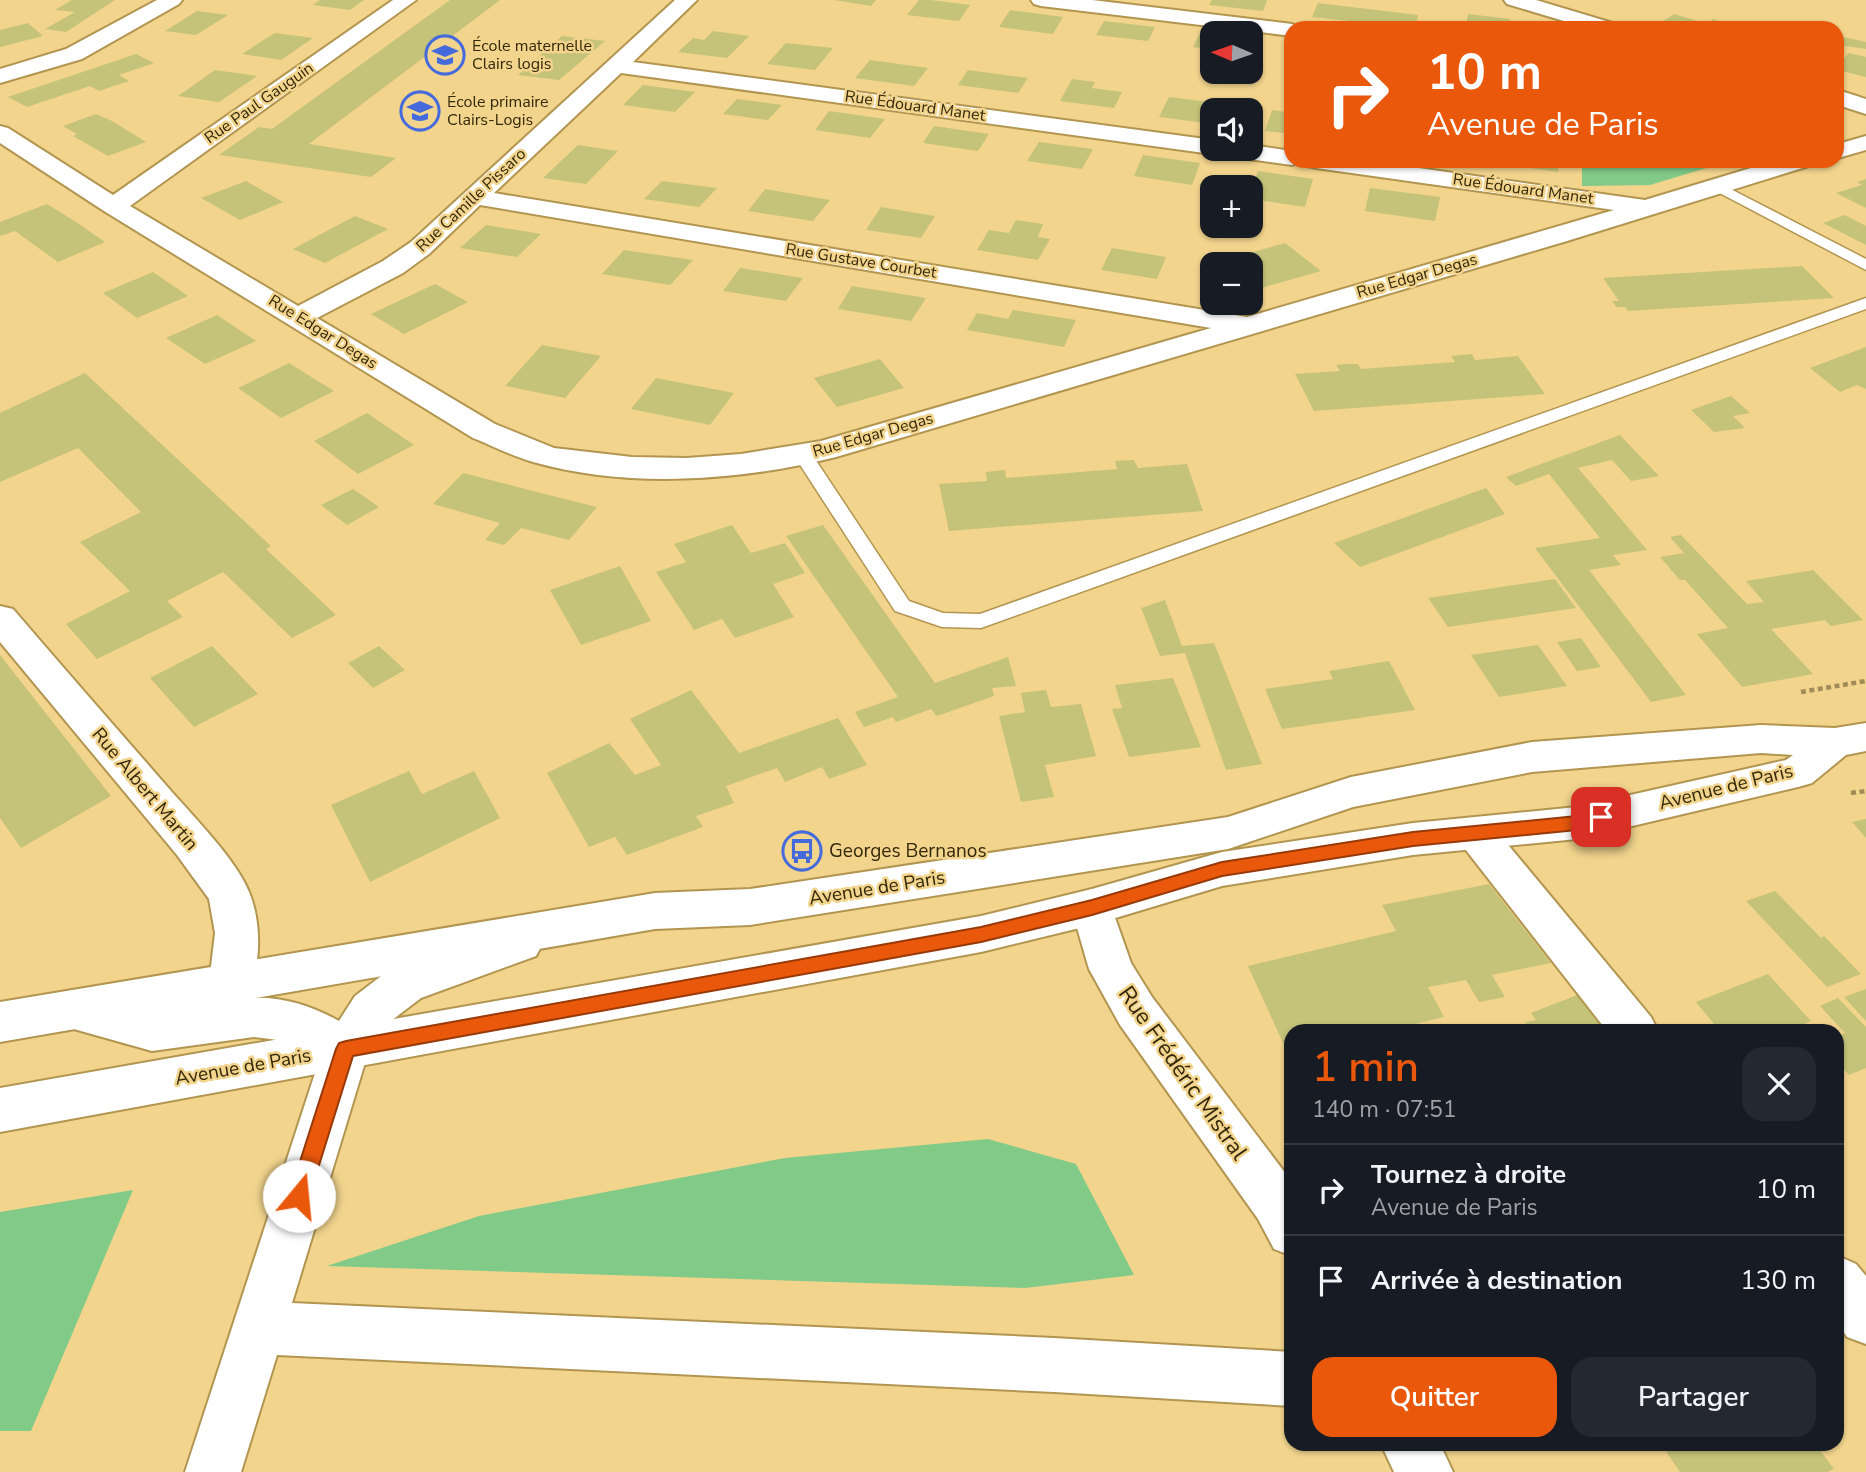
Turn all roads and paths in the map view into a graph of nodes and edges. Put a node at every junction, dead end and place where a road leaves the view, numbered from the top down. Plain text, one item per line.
1 (172, 0) edge
2 (406, 0) edge
3 (687, 0) edge
4 (1041, 0) edge
5 (1514, 0) edge
6 (1585, 21) edge
7 (1284, 29) edge
8 (616, 66) junction
9 (0, 76) edge
10 (1844, 99) edge
11 (1866, 107) edge
12 (0, 133) edge
13 (1866, 143) edge
14 (1200, 145) edge
15 (1844, 149) edge
16 (1263, 154) edge
17 (1284, 157) edge
18 (1367, 168) edge
19 (1777, 168) edge
20 (1717, 186) junction
21 (475, 197) junction
22 (113, 206) junction
23 (1647, 206) junction
24 (1866, 265) edge
25 (1866, 303) edge
26 (298, 317) junction
27 (1248, 326) junction
28 (802, 454) junction
29 (0, 618) edge
30 (1850, 740) edge
31 (1476, 834) junction
32 (1092, 907) junction
33 (569, 926) junction
34 (231, 983) junction
35 (72, 1010) junction
36 (0, 1022) edge
37 (1629, 1024) edge
38 (346, 1049) junction
39 (0, 1110) edge
40 (1284, 1216) edge
41 (1844, 1290) edge
42 (1866, 1318) edge
43 (258, 1328) junction
44 (1284, 1379) edge
45 (1413, 1451) edge
46 (213, 1472) edge
47 (1425, 1472) edge

1 - 9 street
2 - 22 street, Rue Paul Gauguin
3 - 8 street, Rue Camille Pissaro
4 - 7 street
5 - 6 street
8 - 14 street, Rue Édouard Manet
8 - 21 street, Rue Camille Pissaro
10 - 11 street
12 - 22 street, Rue Edgar Degas
13 - 15 street
16 - 17 street
18 - 23 street, Rue Édouard Manet
19 - 20 street, Rue Edgar Degas
20 - 23 street, Rue Edgar Degas
20 - 24 lane
21 - 26 street, Rue Camille Pissaro
21 - 27 street, Rue Gustave Courbet
22 - 26 street, Rue Edgar Degas
23 - 27 street, Rue Edgar Degas
25 - 28 lane
26 - 28 street, Rue Edgar Degas
27 - 28 street, Rue Edgar Degas
29 - 34 street, Rue Albert Martin
30 - 31 street, Avenue de Paris
30 - 33 street, Avenue de Paris
31 - 32 street, Avenue de Paris
31 - 37 street
32 - 38 street, Avenue de Paris
32 - 40 street, Rue Frédéric Mistral
33 - 34 street, Avenue de Paris
33 - 38 street
34 - 35 street, Avenue de Paris
35 - 36 street, Avenue de Paris
35 - 38 street
38 - 39 street, Avenue de Paris
38 - 43 street
41 - 42 street
43 - 44 street
43 - 46 street
45 - 47 street

